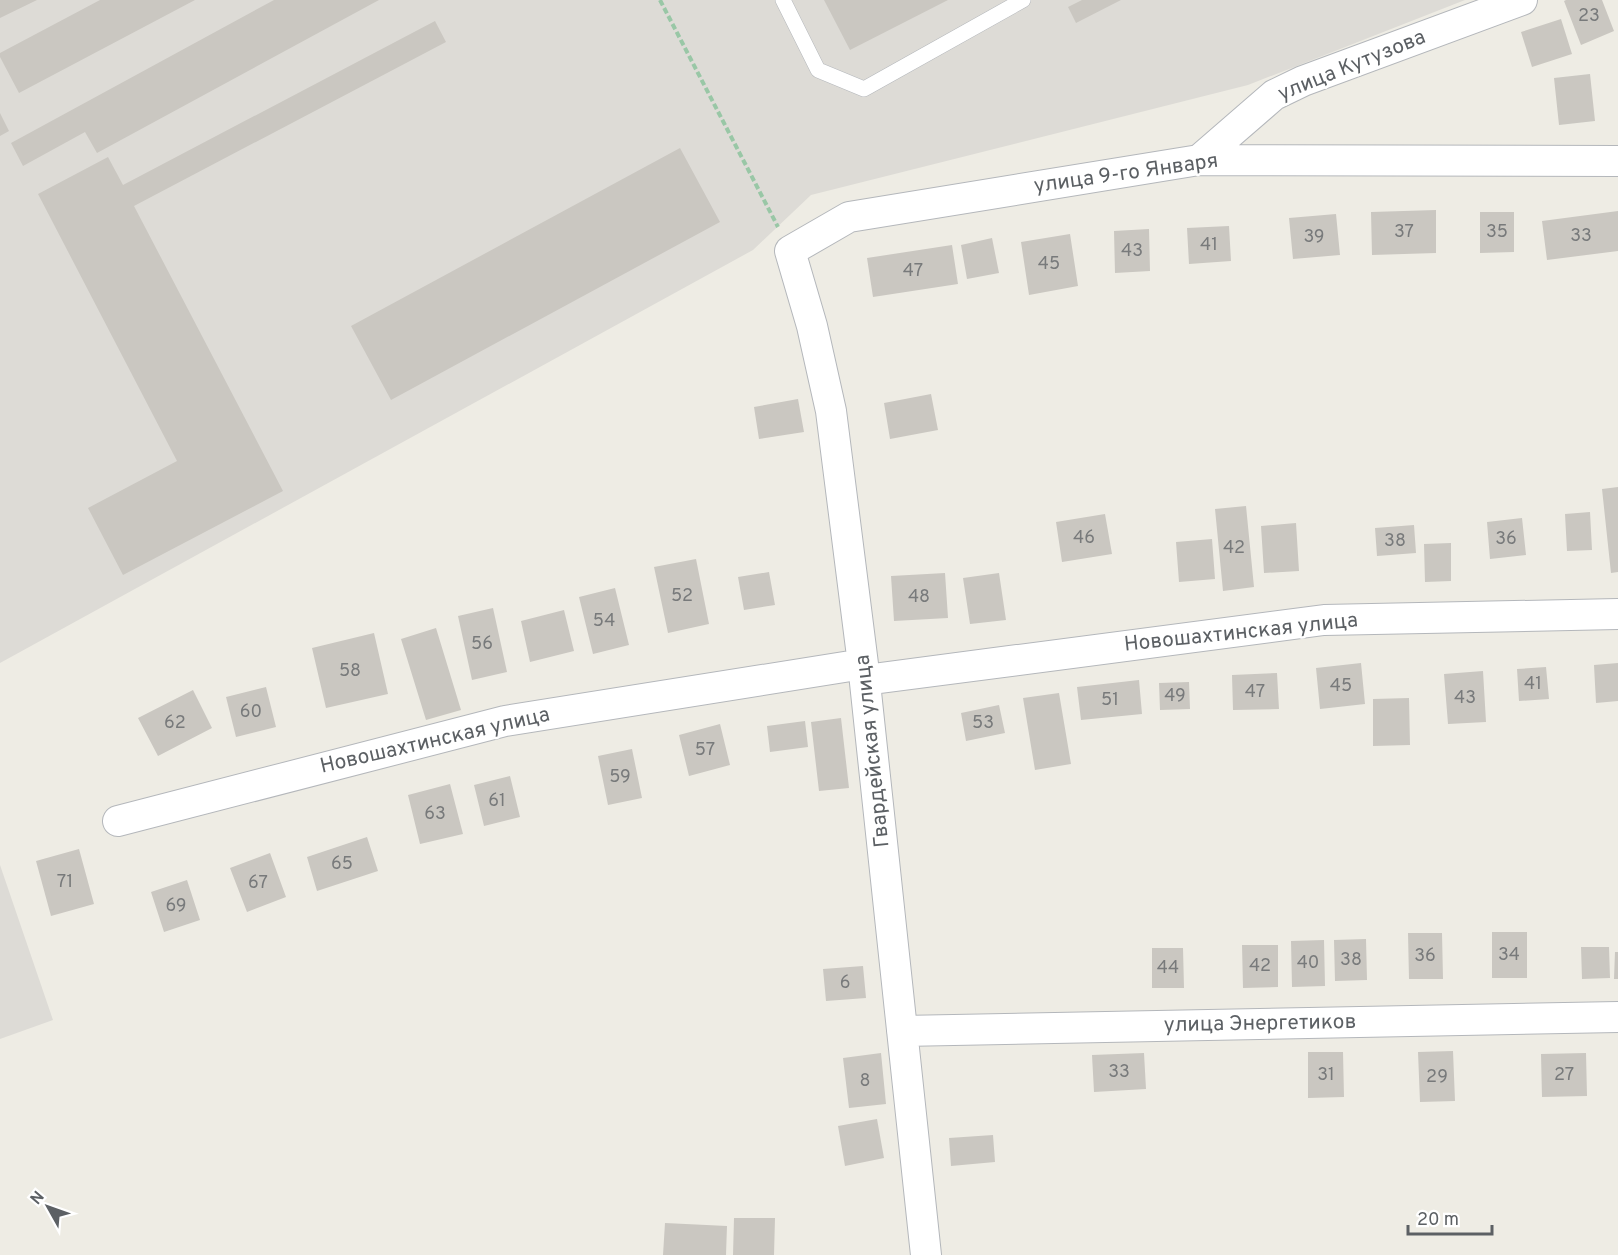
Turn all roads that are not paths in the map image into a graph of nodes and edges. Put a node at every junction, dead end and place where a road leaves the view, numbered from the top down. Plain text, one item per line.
1 (783, 0) edge
2 (1023, 0) edge
3 (1522, 0) edge
4 (1199, 160) junction
5 (1618, 161) edge
6 (790, 251) joint
7 (1618, 614) edge
8 (864, 672) junction
9 (118, 821) dead end
10 (1618, 1017) edge
11 (903, 1031) junction
12 (926, 1255) edge

1 - 2 lane
3 - 4 street, улица Кутузова
4 - 5 street, улица 9-го Января
4 - 6 street, улица 9-го Января
6 - 8 street, Гвардейская улица
7 - 8 street, Новошахтинская улица
8 - 9 street, Новошахтинская улица
8 - 11 street, Гвардейская улица
10 - 11 street, улица Энергетиков
11 - 12 street, Гвардейская улица

